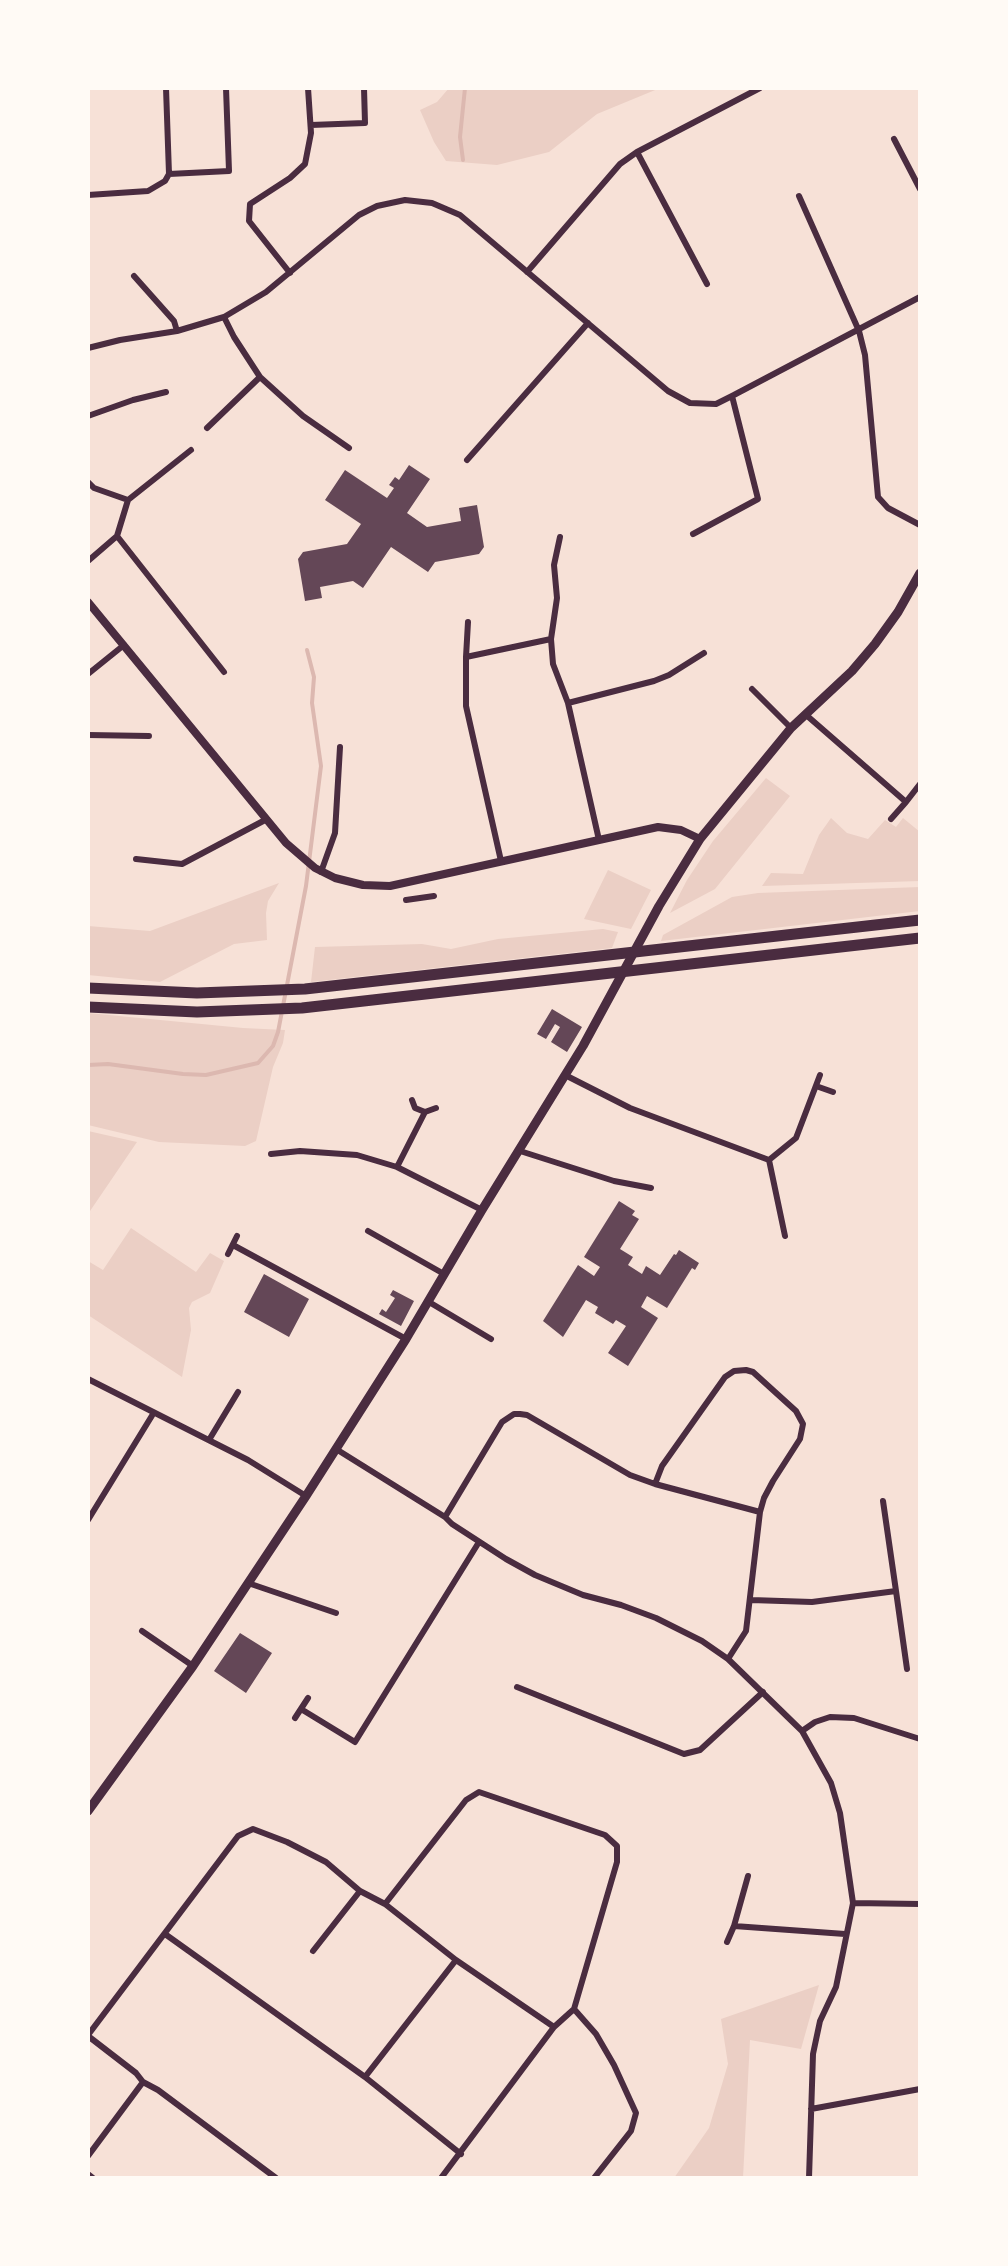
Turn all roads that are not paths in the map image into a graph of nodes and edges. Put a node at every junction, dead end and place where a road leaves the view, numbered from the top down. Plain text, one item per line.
1 (166, 88) edge
2 (226, 88) edge
3 (308, 88) edge
4 (364, 88) edge
5 (760, 88) edge
6 (310, 125) junction
7 (894, 139) dead end
8 (637, 152) junction
9 (169, 174) junction
10 (920, 188) edge
11 (88, 195) edge
12 (799, 196) dead end
13 (527, 272) junction
14 (290, 273) junction
15 (134, 276) dead end
16 (707, 284) dead end
17 (920, 297) edge
18 (224, 316) junction
19 (588, 323) junction
20 (860, 330) junction
21 (178, 332) junction
22 (88, 348) edge
23 (260, 377) junction
24 (166, 392) dead end
25 (732, 396) junction
26 (88, 416) edge
27 (207, 428) dead end
28 (349, 448) dead end
29 (191, 450) dead end
30 (468, 460) dead end
31 (88, 482) edge
32 (128, 500) junction
33 (920, 525) edge
34 (693, 534) dead end
35 (117, 536) junction
36 (560, 537) dead end
37 (88, 560) edge
38 (920, 573) edge
39 (88, 602) edge
40 (468, 622) dead end
41 (551, 639) junction
42 (124, 645) junction
43 (704, 653) dead end
44 (679, 654) dead end
45 (466, 657) junction
46 (686, 664) junction
47 (224, 672) dead end
48 (88, 674) edge
49 (752, 689) dead end
50 (568, 704) junction
51 (805, 714) junction
52 (791, 728) junction
53 (88, 735) edge
54 (149, 736) dead end
55 (340, 747) dead end
56 (920, 784) edge
57 (906, 802) junction
58 (267, 819) junction
59 (891, 819) dead end
60 (700, 839) junction
61 (599, 840) junction
62 (136, 858) dead end
63 (502, 861) junction
64 (318, 870) junction
65 (421, 879) junction
66 (406, 900) dead end
67 (920, 920) edge
68 (920, 938) edge
69 (88, 988) edge
70 (88, 1008) edge
71 (565, 1075) junction
72 (820, 1076) dead end
73 (816, 1086) junction
74 (833, 1092) dead end
75 (412, 1100) dead end
76 (436, 1108) dead end
77 (425, 1112) junction
78 (520, 1151) junction
79 (271, 1154) dead end
80 (769, 1160) junction
81 (397, 1167) junction
82 (650, 1188) dead end
83 (482, 1210) junction
84 (368, 1230) dead end
85 (237, 1236) dead end
86 (785, 1236) dead end
87 (232, 1245) junction
88 (228, 1254) dead end
89 (445, 1274) junction
90 (429, 1302) junction
91 (406, 1339) junction
92 (492, 1339) dead end
93 (88, 1379) edge
94 (238, 1392) dead end
95 (153, 1414) junction
96 (210, 1440) junction
97 (336, 1449) junction
98 (655, 1484) junction
99 (306, 1496) junction
100 (883, 1500) dead end
101 (760, 1512) junction
102 (445, 1517) junction
103 (88, 1520) edge
104 (478, 1542) junction
105 (248, 1583) junction
106 (896, 1590) junction
107 (751, 1600) junction
108 (336, 1612) dead end
109 (142, 1631) dead end
110 (728, 1659) junction
111 (193, 1666) junction
112 (907, 1669) dead end
113 (517, 1686) dead end
114 (763, 1692) junction
115 (308, 1698) dead end
116 (300, 1709) junction
117 (295, 1718) dead end
118 (802, 1731) junction
119 (920, 1739) edge
120 (88, 1811) edge
121 (748, 1876) dead end
122 (360, 1891) junction
123 (853, 1903) junction
124 (385, 1904) junction
125 (920, 1904) edge
126 (734, 1926) junction
127 (165, 1934) junction
128 (845, 1934) junction
129 (727, 1942) dead end
130 (313, 1951) dead end
131 (456, 1960) junction
132 (574, 2009) junction
133 (554, 2027) junction
134 (88, 2036) edge
135 (365, 2077) junction
136 (144, 2082) junction
137 (920, 2089) edge
138 (811, 2109) junction
139 (460, 2154) junction
140 (88, 2156) edge
141 (276, 2178) edge
142 (442, 2178) edge
143 (594, 2178) edge
144 (809, 2178) edge

1 - 9 street
2 - 9 street
3 - 6 street
4 - 6 street
5 - 8 street
6 - 14 street
7 - 10 street
8 - 13 street
8 - 16 street
9 - 11 street
12 - 20 street
13 - 14 street
13 - 19 street
14 - 18 street
15 - 21 street
17 - 20 street
18 - 21 street
18 - 23 street
19 - 25 street
19 - 30 street
20 - 25 street
20 - 33 street
21 - 22 street
23 - 27 street
23 - 28 street
24 - 26 street
25 - 34 street
29 - 32 street
31 - 32 street
32 - 35 street
35 - 37 street
35 - 47 street
36 - 41 street
38 - 51 main road
39 - 42 street
40 - 45 street
41 - 45 street
41 - 50 street
42 - 48 street
42 - 58 street
43 - 46 street
44 - 46 street
45 - 63 street
46 - 50 street
49 - 52 street
50 - 61 street
51 - 52 main road
51 - 57 street
52 - 60 main road
53 - 54 street
55 - 64 street
56 - 57 street
57 - 59 street
58 - 62 street
58 - 64 street
60 - 61 street
60 - 71 main road
61 - 63 street
63 - 65 street
64 - 65 street
65 - 66 street
67 - 69 highway
68 - 70 highway
71 - 78 main road
71 - 80 street
72 - 73 street
73 - 74 street
73 - 80 street
75 - 77 street
76 - 77 street
77 - 81 street
78 - 82 street
78 - 83 main road
79 - 81 street
80 - 86 street
81 - 83 street
83 - 89 main road
84 - 89 street
85 - 87 street
87 - 88 street
87 - 91 street
89 - 90 main road
90 - 91 main road
90 - 92 street
91 - 97 main road
93 - 95 street
94 - 96 street
95 - 96 street
95 - 103 street
96 - 99 street
97 - 99 main road
97 - 102 street
98 - 101 street
98 - 101 street
98 - 102 street
99 - 105 main road
100 - 106 street
101 - 107 street
102 - 104 street
104 - 110 street
104 - 116 street
105 - 108 street
105 - 111 main road
106 - 107 street
106 - 112 street
107 - 110 street
109 - 111 street
110 - 114 street
111 - 120 main road
113 - 114 street
114 - 118 street
115 - 116 street
116 - 117 street
118 - 119 street
118 - 123 street
121 - 126 street
122 - 124 street
122 - 127 street
122 - 130 street
123 - 125 street
123 - 128 street
124 - 131 street
124 - 132 street
126 - 128 street
126 - 129 street
127 - 134 street
127 - 135 street
128 - 138 street
131 - 133 street
131 - 135 street
132 - 133 street
132 - 143 street
133 - 139 street
134 - 136 street
135 - 139 street
136 - 140 street
136 - 141 street
137 - 138 street
138 - 144 street
139 - 142 street

